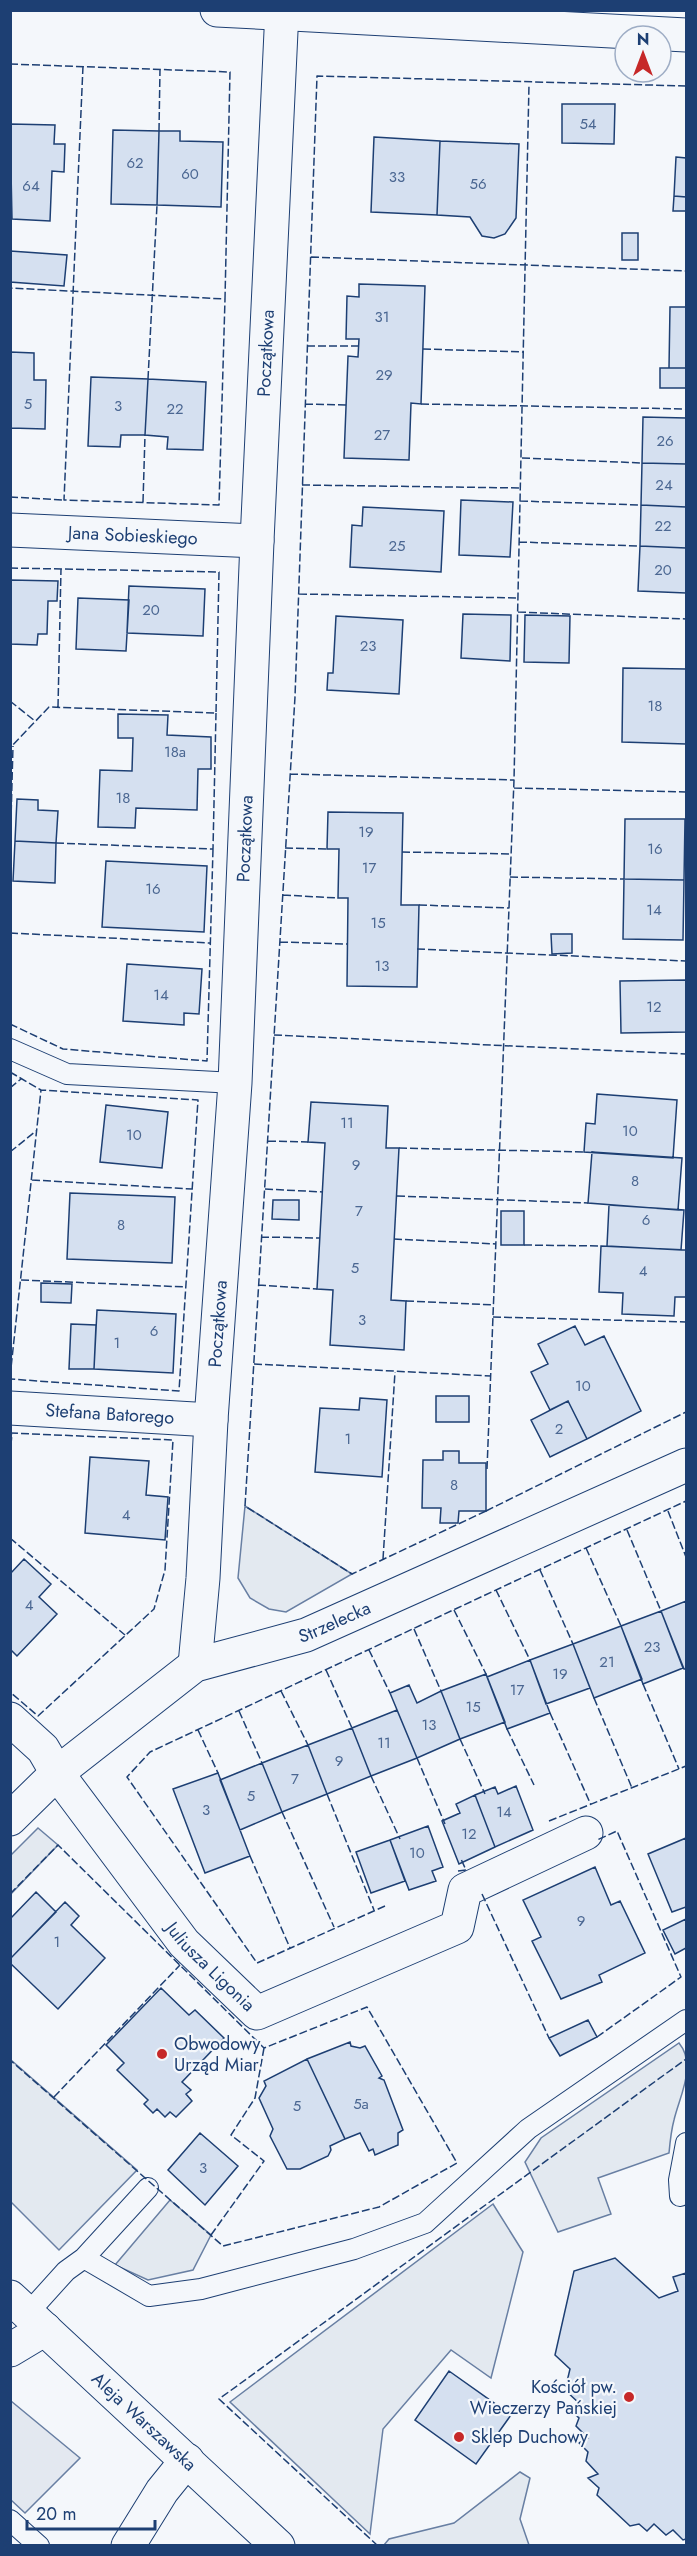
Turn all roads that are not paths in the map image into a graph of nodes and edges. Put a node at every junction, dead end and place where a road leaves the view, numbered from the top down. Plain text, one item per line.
1 (218, 10) edge
2 (281, 13) edge
3 (687, 35) edge
4 (10, 530) edge
5 (257, 541) junction
6 (10, 1049) edge
7 (235, 1083) junction
8 (10, 1408) edge
9 (211, 1419) junction
10 (687, 1465) edge
11 (195, 1665) junction
12 (10, 1719) edge
13 (57, 1773) junction
14 (10, 1819) edge
15 (586, 1833) dead end
16 (687, 2020) edge
17 (687, 2144) edge
18 (684, 2167) edge
19 (148, 2188) dead end
20 (680, 2196) dead end
21 (84, 2258) junction
22 (28, 2313) edge
23 (10, 2350) edge
24 (187, 2460) junction
25 (10, 2520) edge
26 (39, 2546) edge
27 (128, 2546) edge
28 (278, 2546) edge

1 - 2 street
2 - 3 street
2 - 5 street, Początkowa
4 - 5 street, Jana Sobieskiego
5 - 7 street, Początkowa
6 - 7 lane
7 - 9 street, Początkowa
8 - 9 street, Stefana Batorego
9 - 11 street, Początkowa
10 - 11 street, Strzelecka
11 - 13 street, Strzelecka
12 - 13 street
13 - 14 street, Strzelecka
13 - 15 street, Juliusza Ligonia
16 - 21 lane
17 - 18 lane
18 - 20 lane
19 - 21 lane
21 - 22 lane
22 - 23 street
22 - 24 street, Aleja Warszawska
24 - 27 street
24 - 28 street, Aleja Warszawska
25 - 26 lane

